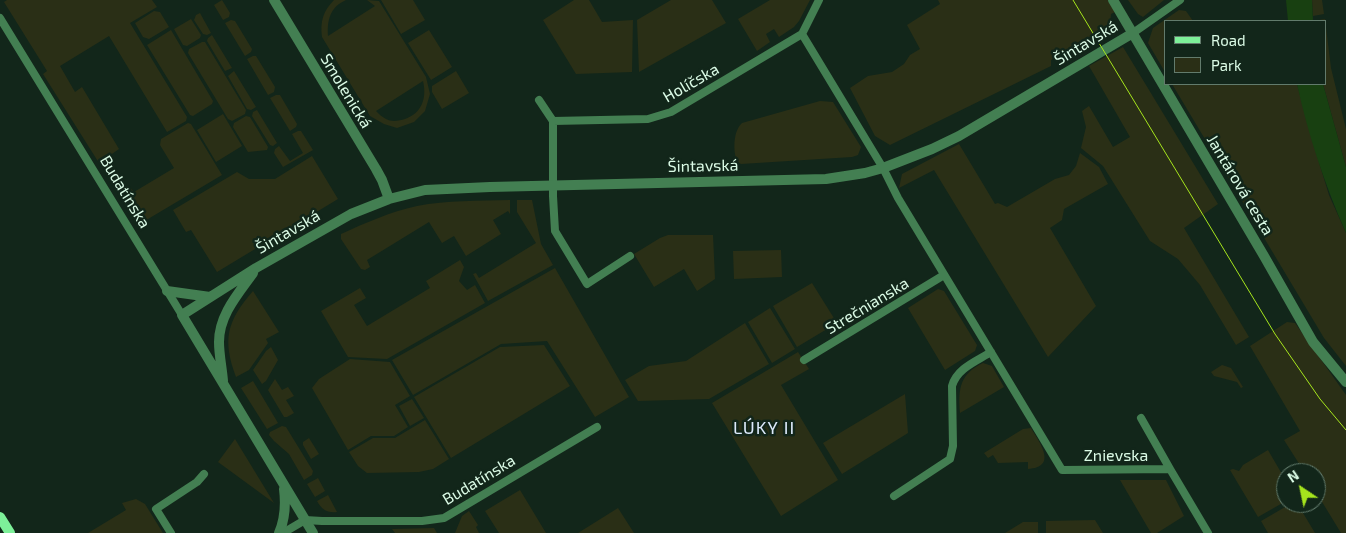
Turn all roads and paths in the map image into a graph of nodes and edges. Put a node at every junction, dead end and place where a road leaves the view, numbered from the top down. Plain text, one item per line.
1 (274, 0) edge
2 (820, 0) edge
3 (1113, 0) edge
4 (1180, 0) edge
5 (0, 18) edge
6 (1133, 33) junction
7 (802, 34) junction
8 (539, 100) dead end
9 (554, 121) junction
10 (883, 168) junction
11 (553, 185) junction
12 (389, 198) junction
13 (630, 256) dead end
14 (256, 268) junction
15 (944, 275) junction
16 (167, 291) junction
17 (210, 297) junction
18 (182, 315) junction
19 (220, 329) joint
20 (991, 352) junction
21 (804, 360) dead end
22 (223, 382) junction
23 (1346, 382) edge
24 (1141, 418) dead end
25 (597, 427) dead end
26 (1170, 469) junction
27 (204, 474) dead end
28 (283, 483) junction
29 (894, 496) dead end
30 (0, 517) edge
31 (305, 520) junction
32 (10, 533) edge
33 (171, 533) edge
34 (278, 533) edge
35 (283, 533) edge
36 (313, 533) edge
37 (1208, 533) edge

1 - 12 street, Smolenická
2 - 7 street
3 - 6 street, Jantárová cesta
4 - 6 street
5 - 16 street, Budatínska
6 - 10 street, Šintavská
6 - 23 street, Jantárová cesta
7 - 9 street, Holíčska
7 - 10 street
8 - 9 street
9 - 11 street
10 - 11 street, Šintavská
10 - 15 street
11 - 12 street, Šintavská
11 - 13 street
12 - 14 street, Šintavská
14 - 17 street, Šintavská
14 - 19 street, Šintavská
15 - 20 street
15 - 21 street, Strečnianska
16 - 17 street
16 - 18 street, Budatínska
17 - 18 street, Šintavská
18 - 22 street, Budatínska
19 - 22 street, Budatínska
20 - 26 street, Znievska
20 - 29 street
22 - 28 street, Budatínska
24 - 26 street, Znievska
25 - 31 street, Budatínska
26 - 37 street, Znievska
27 - 33 street
28 - 31 street, Budatínska
28 - 34 street
30 - 32 main road
31 - 35 street
31 - 36 street, Budatínska

